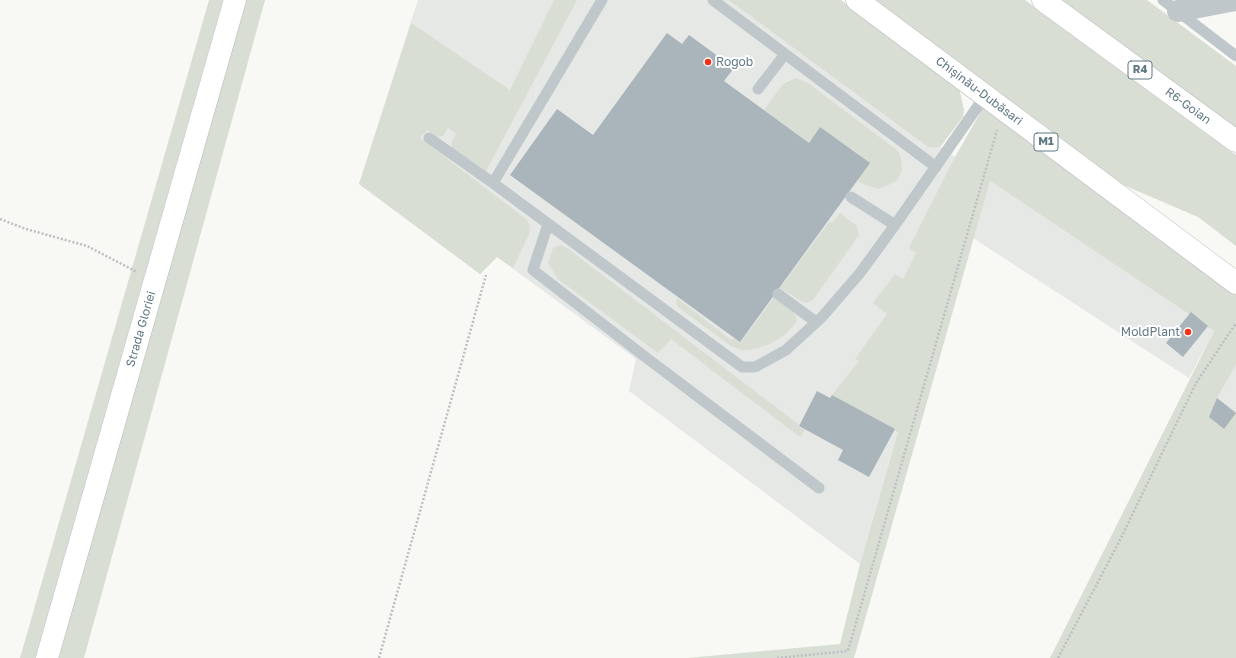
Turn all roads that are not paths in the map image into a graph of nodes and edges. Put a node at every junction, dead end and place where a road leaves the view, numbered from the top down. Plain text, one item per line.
1 (235, 0) edge
2 (602, 0) edge
3 (712, 0) edge
4 (857, 0) edge
5 (1043, 0) edge
6 (1235, 0) edge
7 (1170, 5) edge
8 (785, 54) junction
9 (1236, 56) edge
10 (758, 89) dead end
11 (985, 96) junction
12 (429, 138) dead end
13 (1236, 141) edge
14 (936, 167) junction
15 (493, 183) junction
16 (851, 196) dead end
17 (548, 224) junction
18 (895, 225) junction
19 (1236, 284) edge
20 (778, 294) dead end
21 (816, 322) junction
22 (819, 488) dead end
23 (47, 658) edge

1 - 23 main road, Strada Gloriei
2 - 15 lane
3 - 8 lane
4 - 11 main road, Chișinău-Dubăsari / M1
5 - 13 main road, R6-Goian / R4
6 - 7 street
7 - 9 lane
8 - 10 lane
8 - 14 lane
11 - 14 lane
11 - 19 main road, Chișinău-Dubăsari / M1
12 - 15 lane
14 - 18 lane
15 - 17 lane
16 - 18 lane
17 - 21 lane
17 - 22 lane
18 - 21 lane
20 - 21 lane

